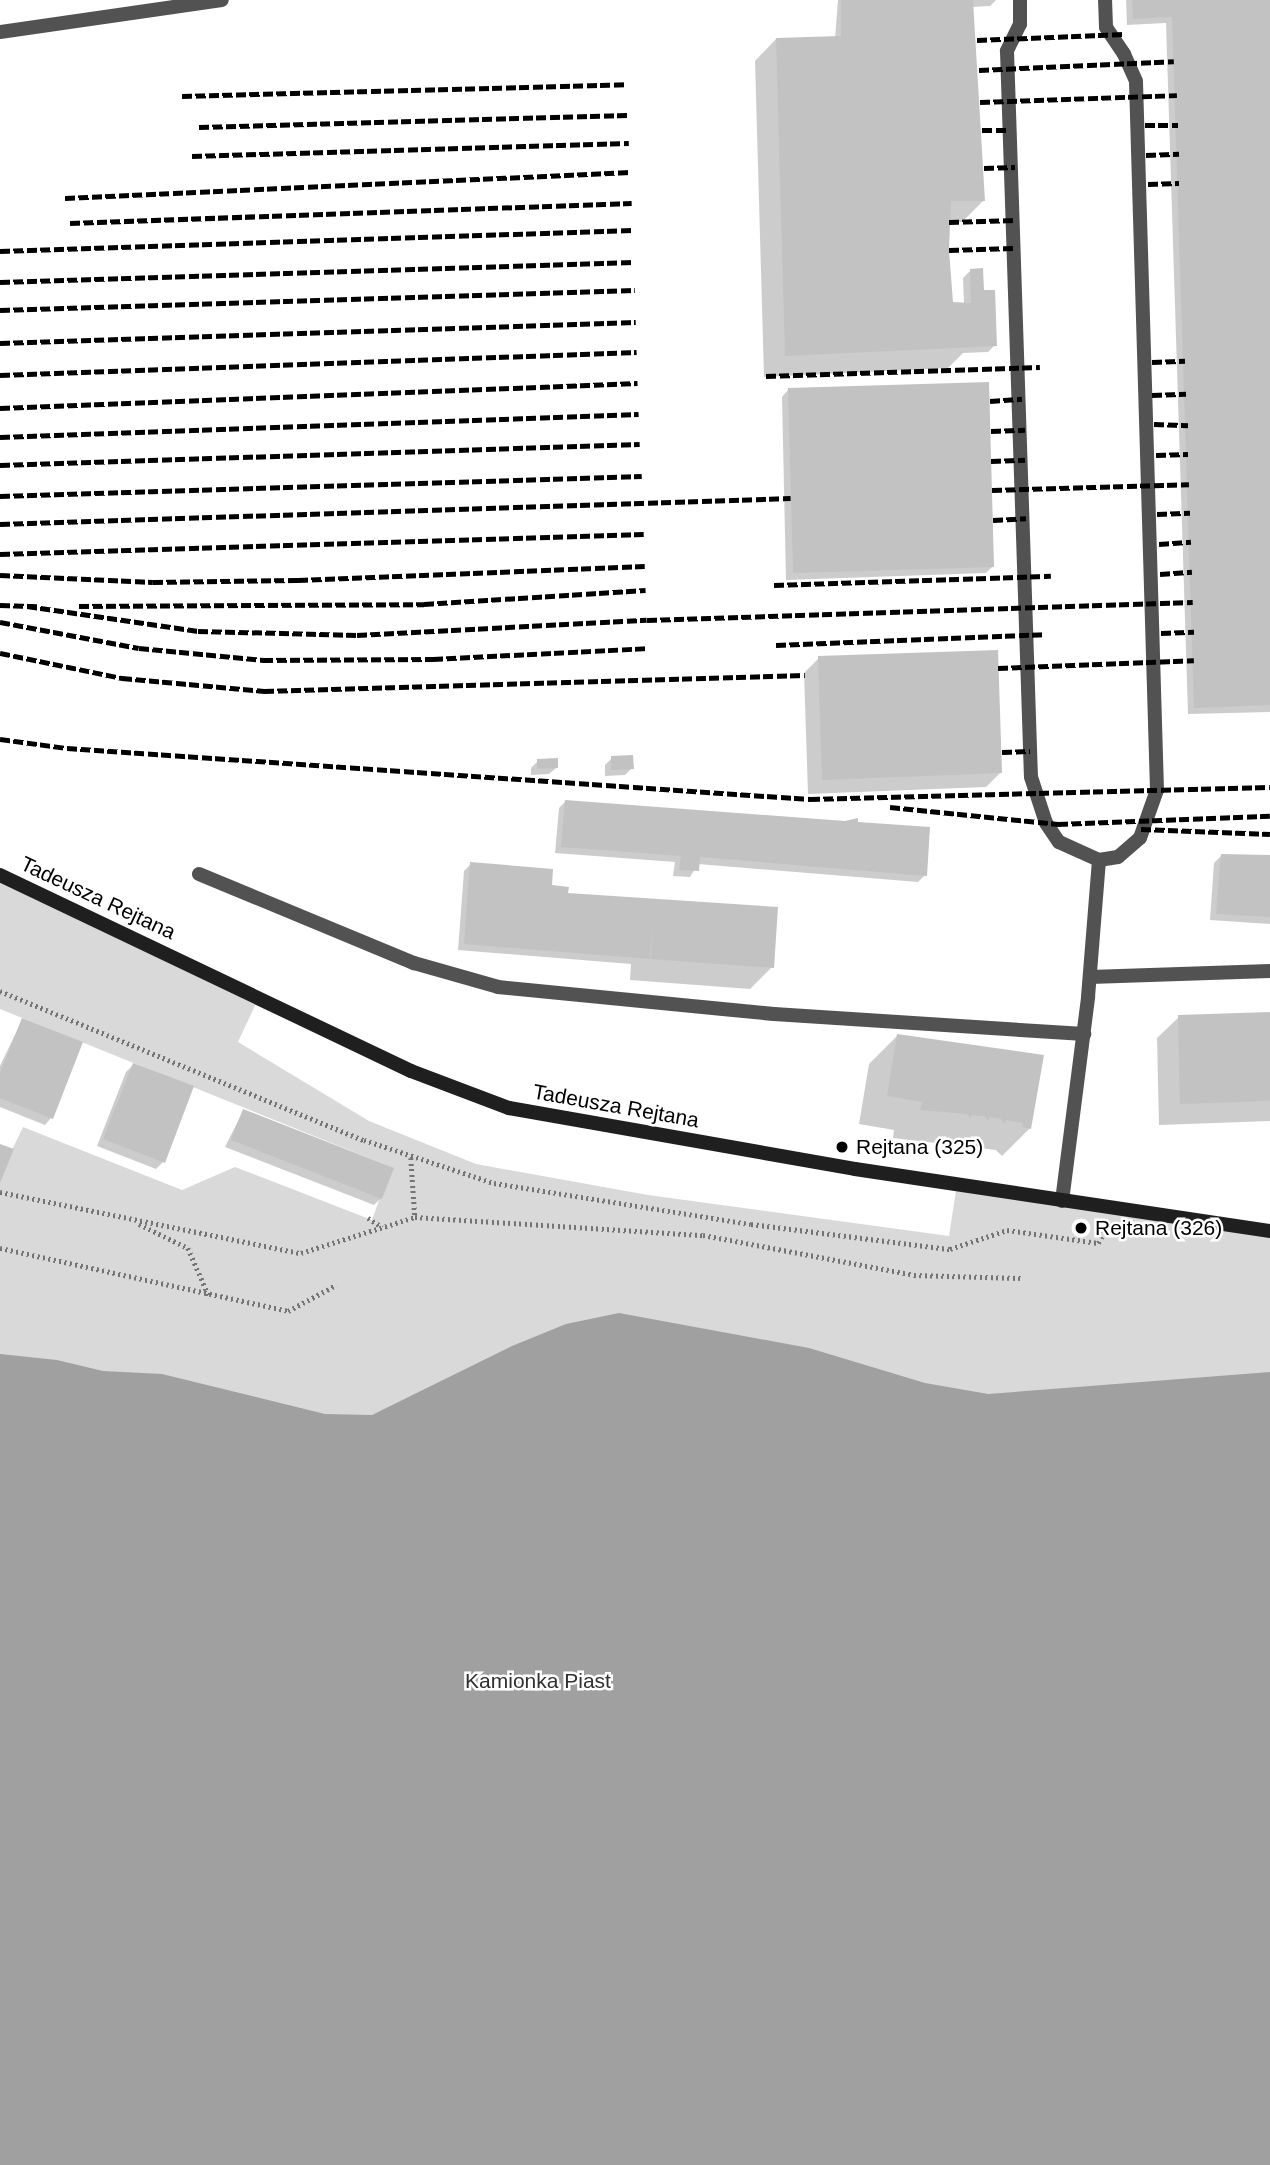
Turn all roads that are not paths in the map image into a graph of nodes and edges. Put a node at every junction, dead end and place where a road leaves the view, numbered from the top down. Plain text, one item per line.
1 (222, 0) edge
2 (1020, 0) edge
3 (1105, 0) edge
4 (0, 32) edge
5 (1099, 860) junction
6 (199, 874) dead end
7 (0, 875) edge
8 (1270, 971) edge
9 (1090, 977) junction
10 (1084, 1034) junction
11 (1062, 1200) junction
12 (1270, 1231) edge

1 - 4 lane
2 - 5 lane
3 - 5 lane
5 - 9 lane
6 - 10 lane
7 - 11 street, Tadeusza Rejtana
8 - 9 lane
9 - 10 lane
10 - 11 lane
11 - 12 street, Tadeusza Rejtana

